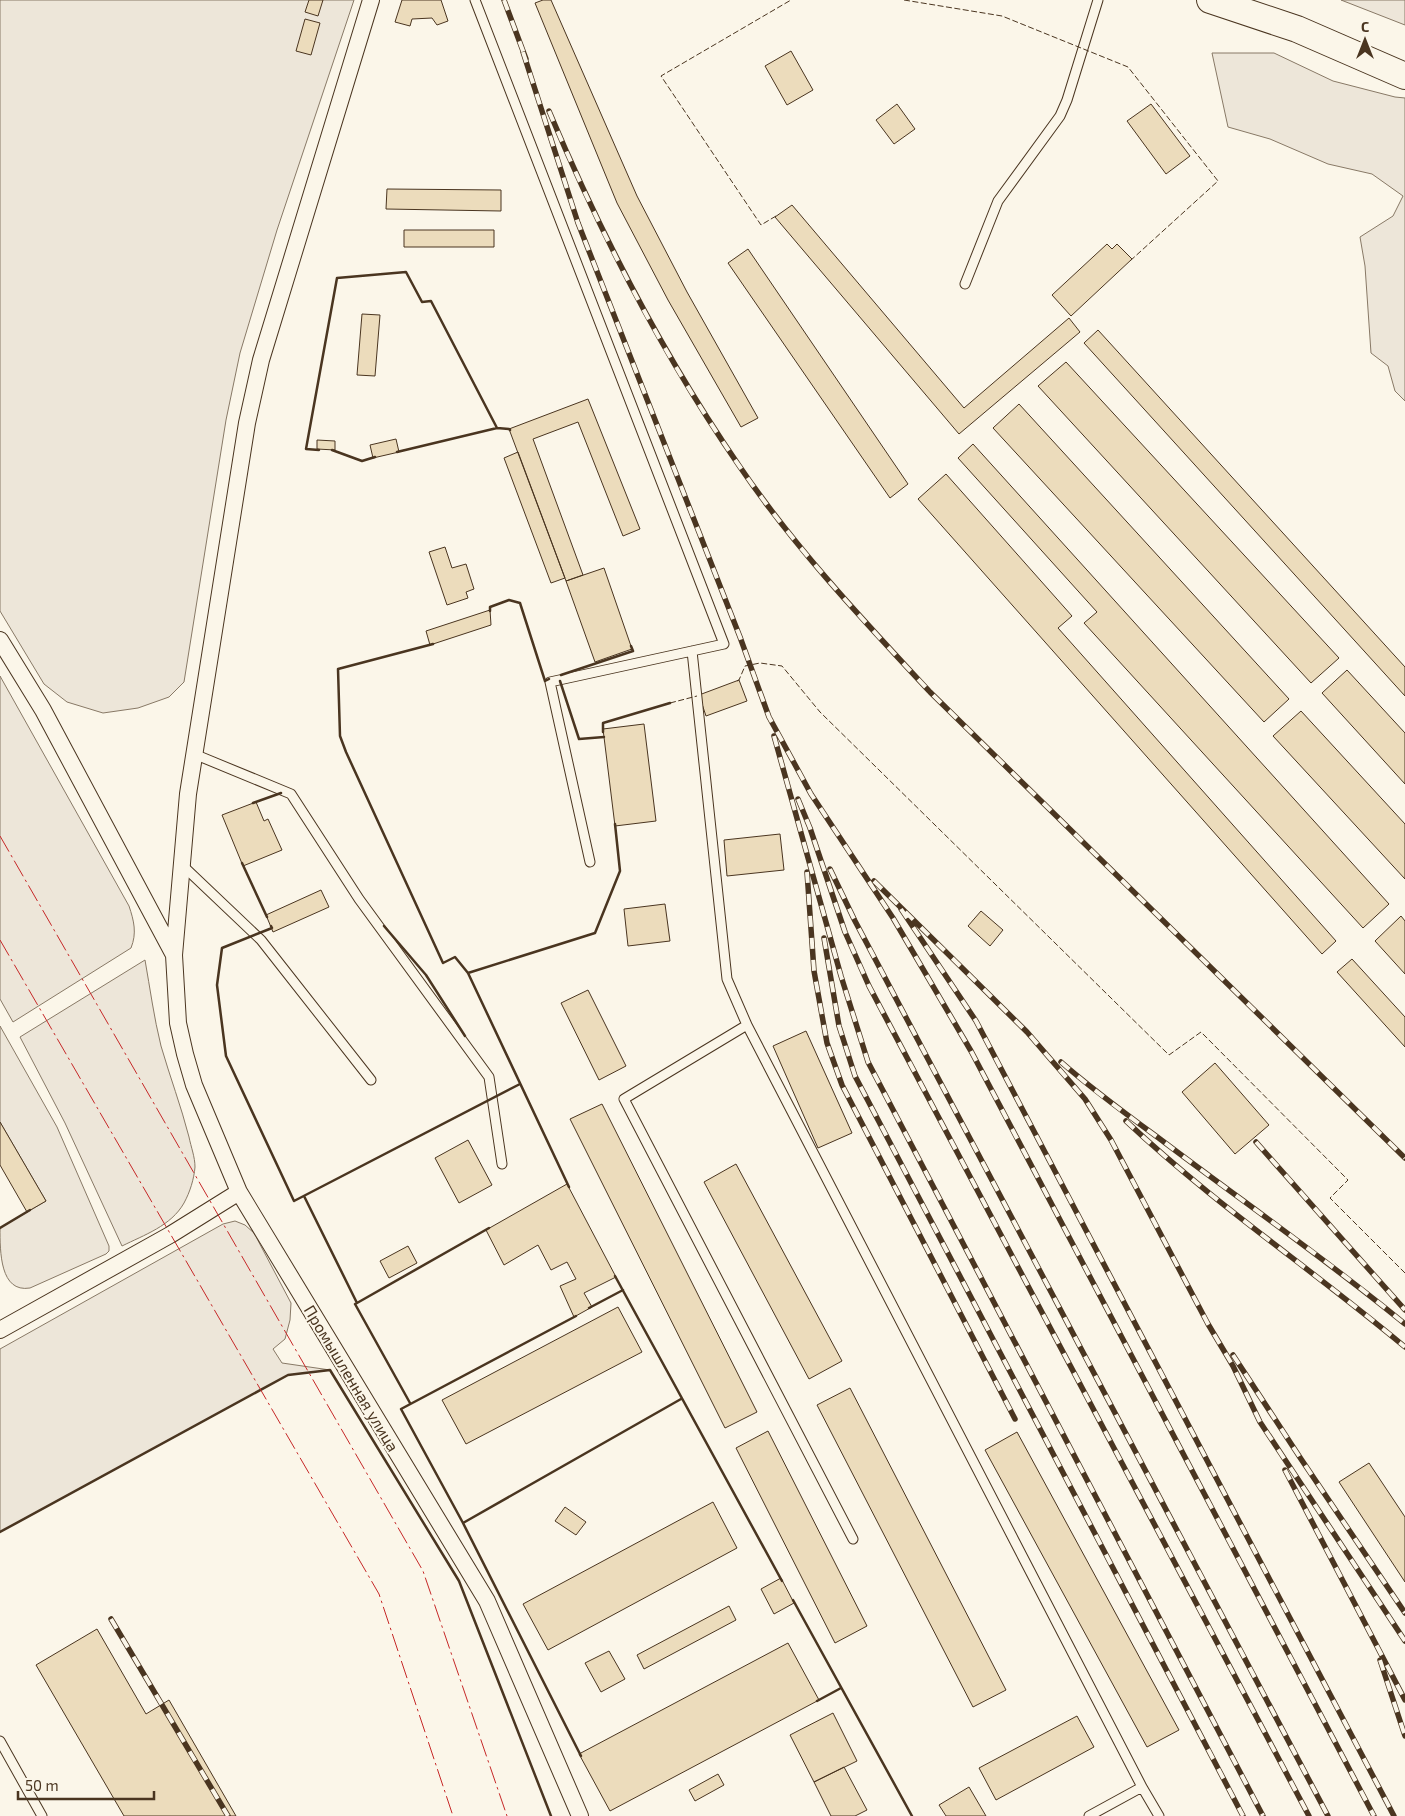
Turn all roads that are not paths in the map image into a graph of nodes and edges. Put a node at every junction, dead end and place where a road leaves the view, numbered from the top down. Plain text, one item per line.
1 (371, 0) edge
2 (476, 0) edge
3 (1098, 0) edge
4 (1210, 0) edge
5 (1405, 76) edge
6 (965, 284) dead end
7 (0, 640) edge
8 (692, 651) junction
9 (194, 754) junction
10 (590, 862) dead end
11 (181, 864) junction
12 (174, 955) junction
13 (747, 1025) junction
14 (371, 1080) dead end
15 (502, 1164) dead end
16 (240, 1192) junction
17 (0, 1330) edge
18 (853, 1539) dead end
19 (0, 1741) edge
20 (1142, 1787) junction
21 (42, 1816) edge
22 (580, 1816) edge
23 (1090, 1816) edge
24 (1159, 1816) edge

1 - 9 street, Промышленная улица
2 - 8 lane
3 - 6 lane
4 - 5 main road
7 - 12 street
8 - 10 lane
8 - 13 lane
9 - 11 street, Промышленная улица
9 - 15 lane
11 - 12 street, Промышленная улица
11 - 14 lane
12 - 16 street, Промышленная улица
13 - 18 lane
13 - 20 lane
16 - 17 street
16 - 22 street, Промышленная улица
19 - 21 lane
20 - 23 lane
20 - 24 lane

